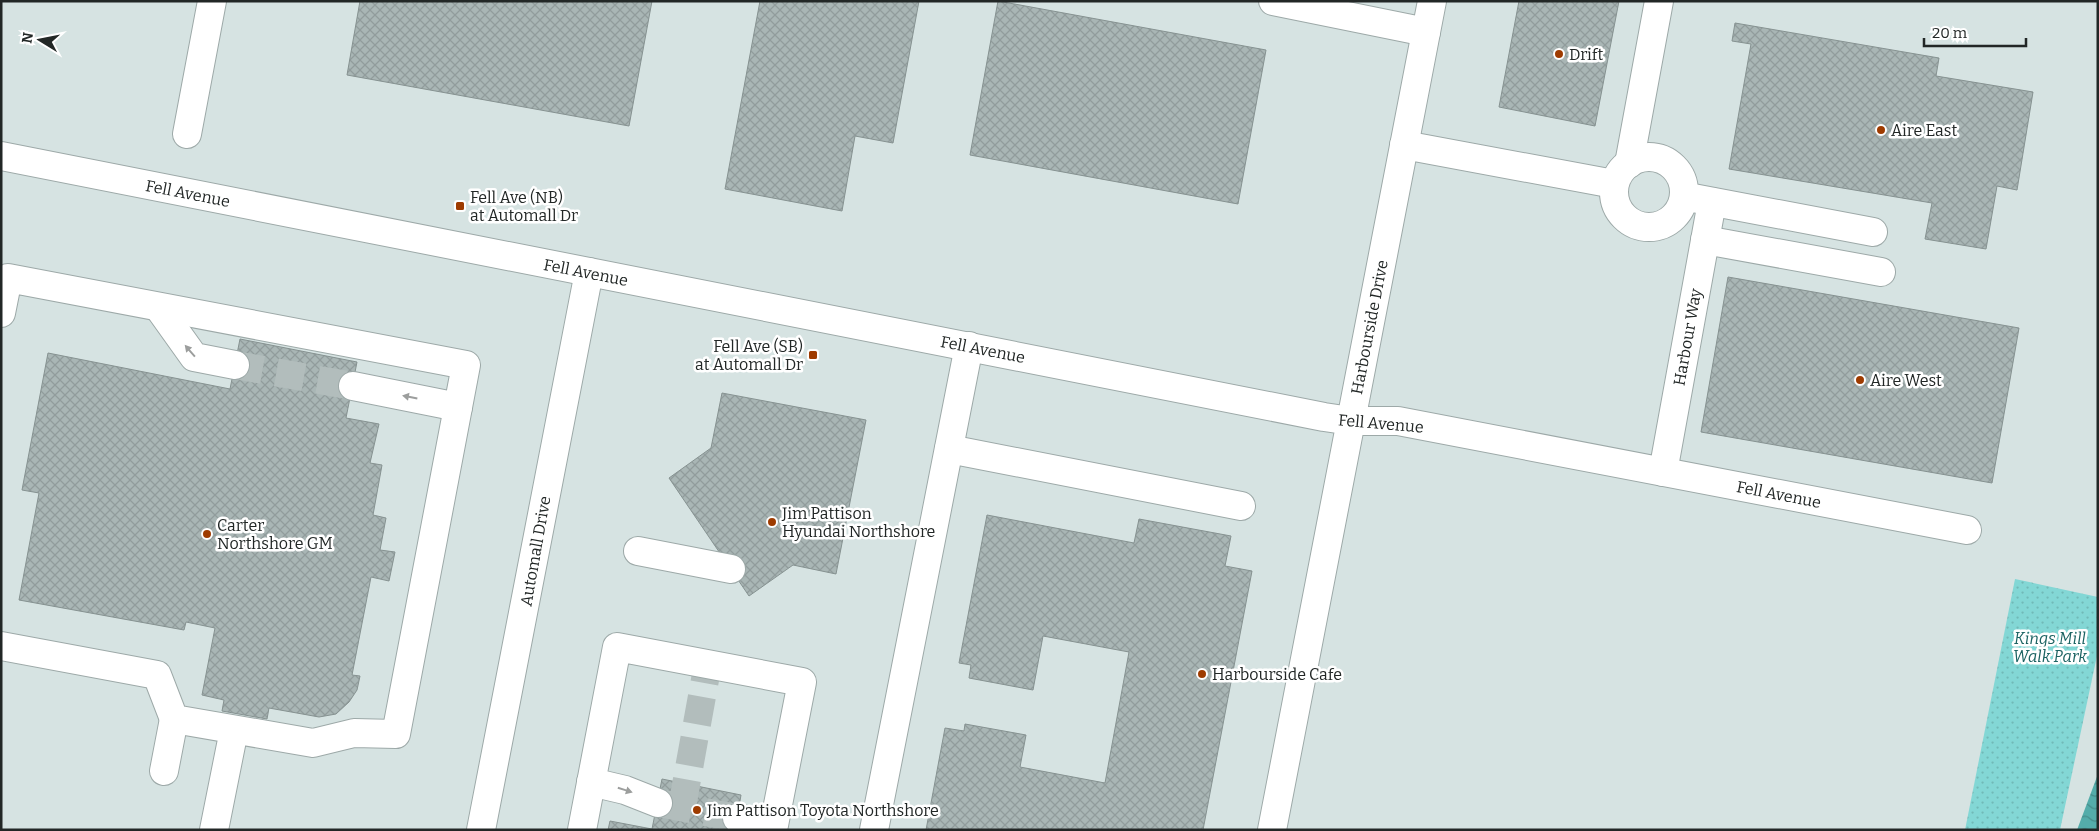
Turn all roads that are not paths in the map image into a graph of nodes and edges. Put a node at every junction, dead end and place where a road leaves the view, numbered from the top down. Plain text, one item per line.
1 (212, 1) edge
2 (1273, 1) edge
3 (1432, 1) edge
4 (1660, 1) edge
5 (1426, 32) junction
6 (187, 134) dead end
7 (1404, 146) junction
8 (1, 156) edge
9 (1621, 174) junction
10 (1684, 196) junction
11 (1712, 202) junction
12 (1873, 232) dead end
13 (1705, 240) junction
14 (589, 272) junction
15 (1881, 272) dead end
16 (159, 308) junction
17 (1, 313) edge
18 (968, 346) junction
19 (235, 365) tunnel mouth
20 (353, 386) tunnel mouth
21 (458, 407) junction
22 (1351, 421) junction
23 (949, 449) junction
24 (1663, 472) junction
25 (1241, 506) dead end
26 (1966, 530) dead end
27 (638, 551) dead end
28 (731, 569) dead end
29 (1, 646) edge
30 (174, 718) junction
31 (234, 730) junction
32 (164, 771) dead end
33 (591, 782) junction
34 (658, 803) tunnel mouth
35 (737, 818) tunnel mouth
36 (481, 829) edge
37 (214, 830) edge
38 (582, 830) edge
39 (874, 830) edge
40 (1272, 830) edge

1 - 6 street
2 - 5 street
3 - 5 street, Harbourside Drive
4 - 9 street
5 - 7 street, Harbourside Drive
7 - 9 street
7 - 22 street, Harbourside Drive
8 - 14 street, Fell Avenue
9 - 10 street
9 - 10 street
10 - 11 street
11 - 12 street
11 - 13 street, Harbour Way
13 - 15 street
13 - 24 street, Harbour Way
14 - 18 street, Fell Avenue
14 - 36 street, Automall Drive
16 - 17 street
19 -> 16 street
16 - 21 street
18 - 22 street, Fell Avenue
18 - 23 street
21 -> 20 street
21 - 31 street
22 - 24 street, Fell Avenue
22 - 40 street, Harbourside Drive
23 - 25 street
23 - 39 street
24 - 26 street, Fell Avenue
27 - 28 street
29 - 30 street
30 - 31 street
30 - 32 street
31 - 37 street
33 -> 34 street
33 - 35 street
33 - 38 street

